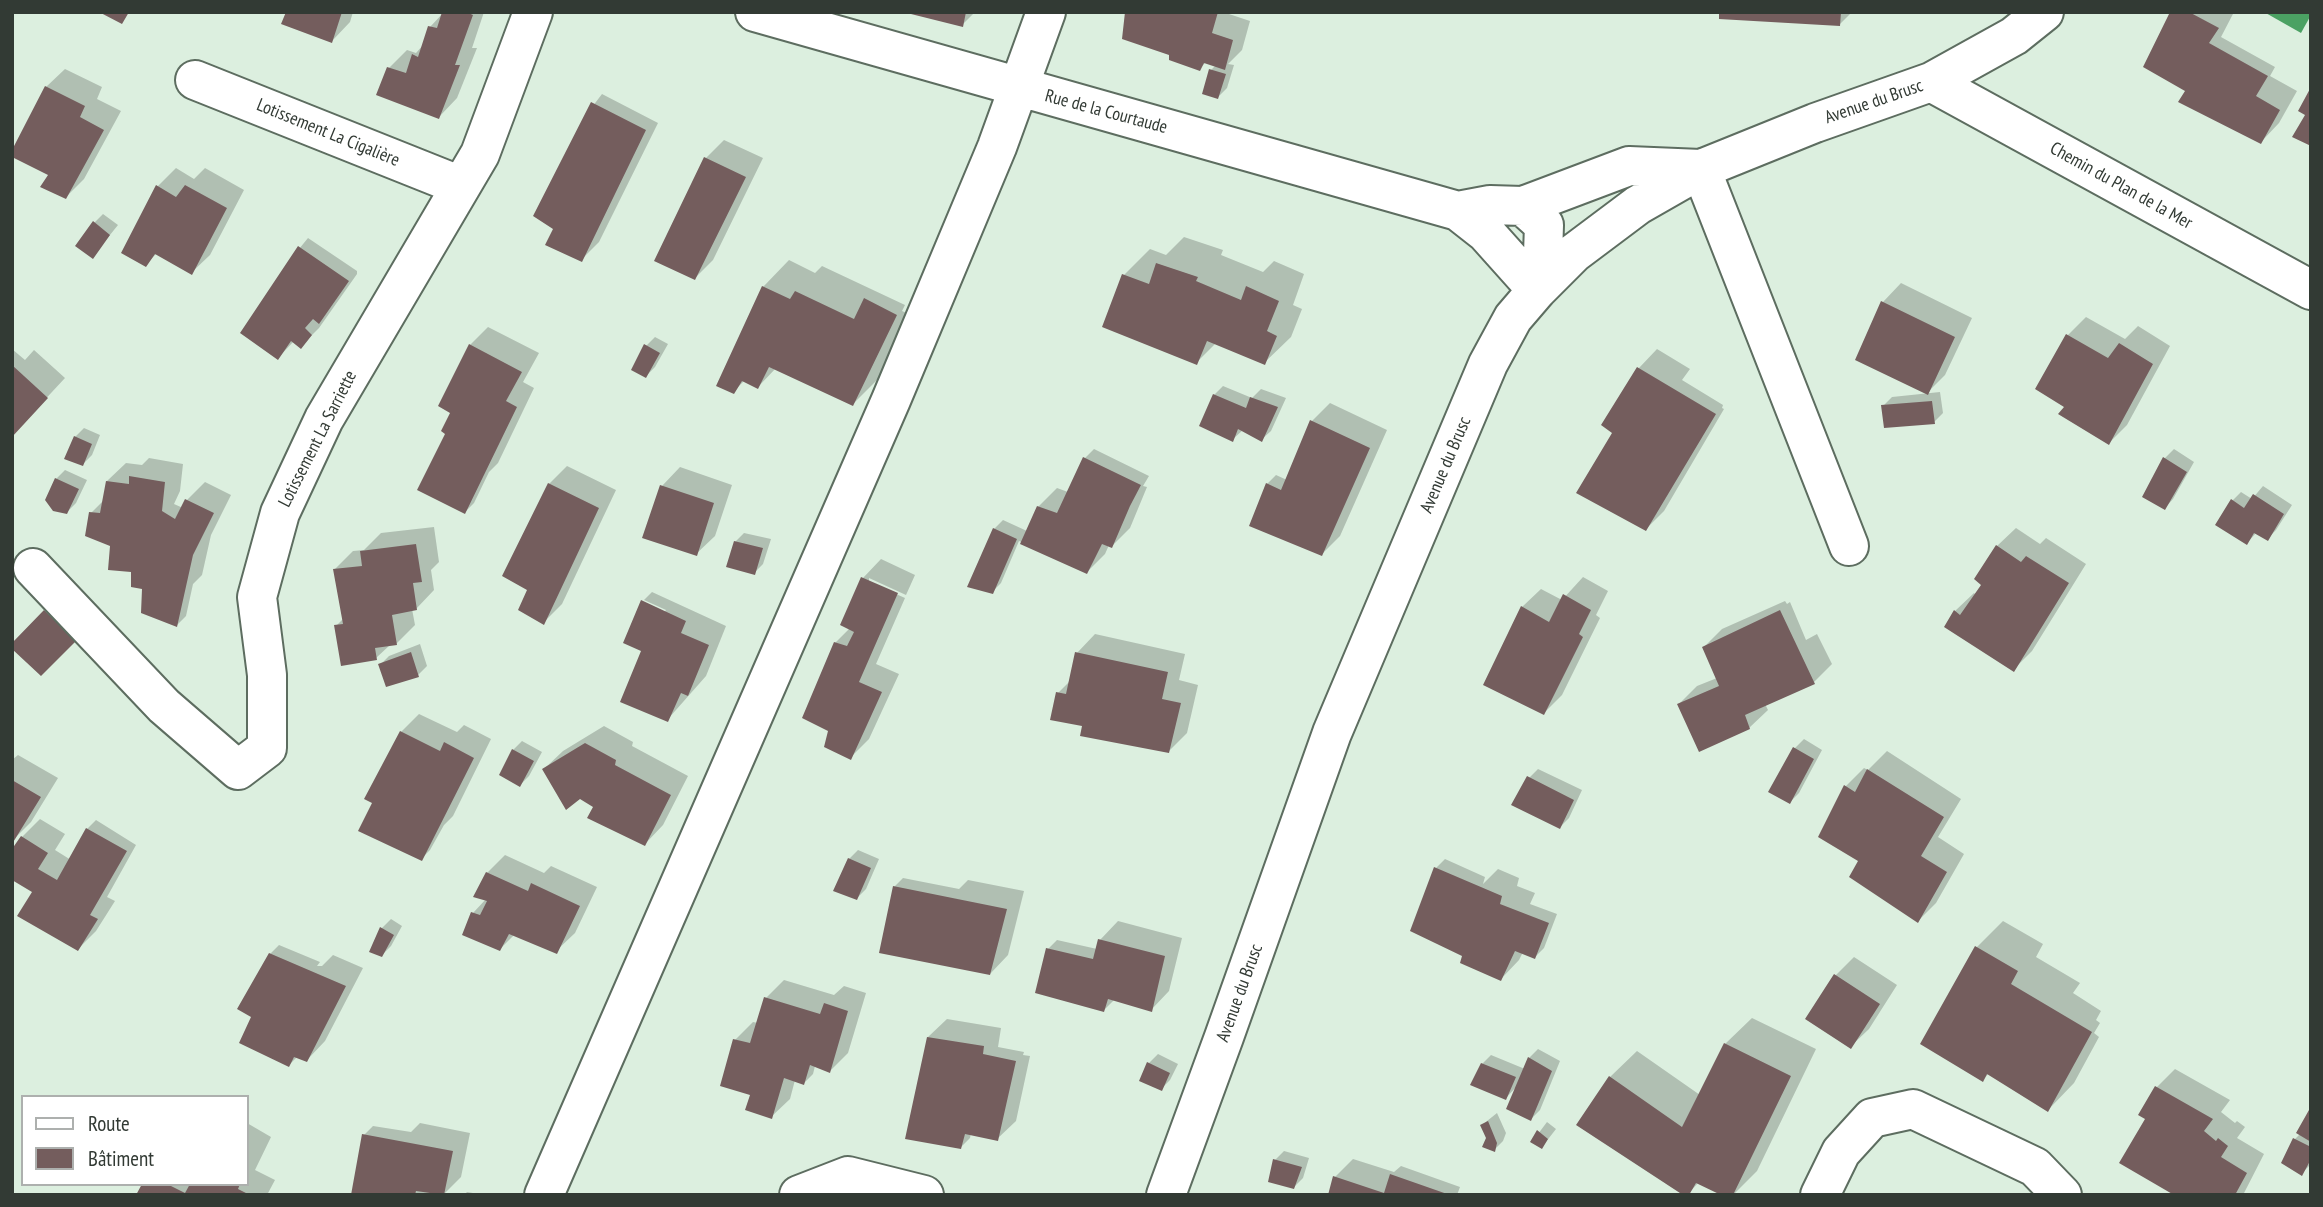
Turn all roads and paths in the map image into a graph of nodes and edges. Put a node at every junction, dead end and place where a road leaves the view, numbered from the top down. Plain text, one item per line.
1 (533, 12) edge
2 (755, 12) edge
3 (1046, 12) edge
4 (2044, 12) edge
5 (195, 80) dead end
6 (1931, 82) junction
7 (1019, 88) junction
8 (1701, 169) junction
9 (461, 186) junction
10 (1523, 206) junction
11 (1458, 211) junction
12 (1537, 290) junction
13 (2311, 290) edge
14 (1849, 546) dead end
15 (33, 568) dead end
16 (544, 1195) edge
17 (799, 1195) edge
18 (924, 1195) edge
19 (1166, 1195) edge
20 (1820, 1195) edge
21 (2062, 1195) edge

1 - 9 street, Lotissement La Sarriette
2 - 7 street, Rue de la Courtaude
3 - 7 street
4 - 6 street, Avenue du Brusc
5 - 9 street, Lotissement La Cigalière
6 - 8 street, Avenue du Brusc
6 - 13 street, Chemin du Plan de la Mer
7 - 11 street, Rue de la Courtaude
7 - 16 street
8 - 10 street, Rue de la Courtaude
8 - 12 street, Avenue du Brusc
8 - 14 street
9 - 15 street, Lotissement La Sarriette
10 - 11 street, Rue de la Courtaude
10 - 12 street
11 - 12 street, Rue de la Courtaude
12 - 19 street, Avenue du Brusc
17 - 18 street
20 - 21 street

